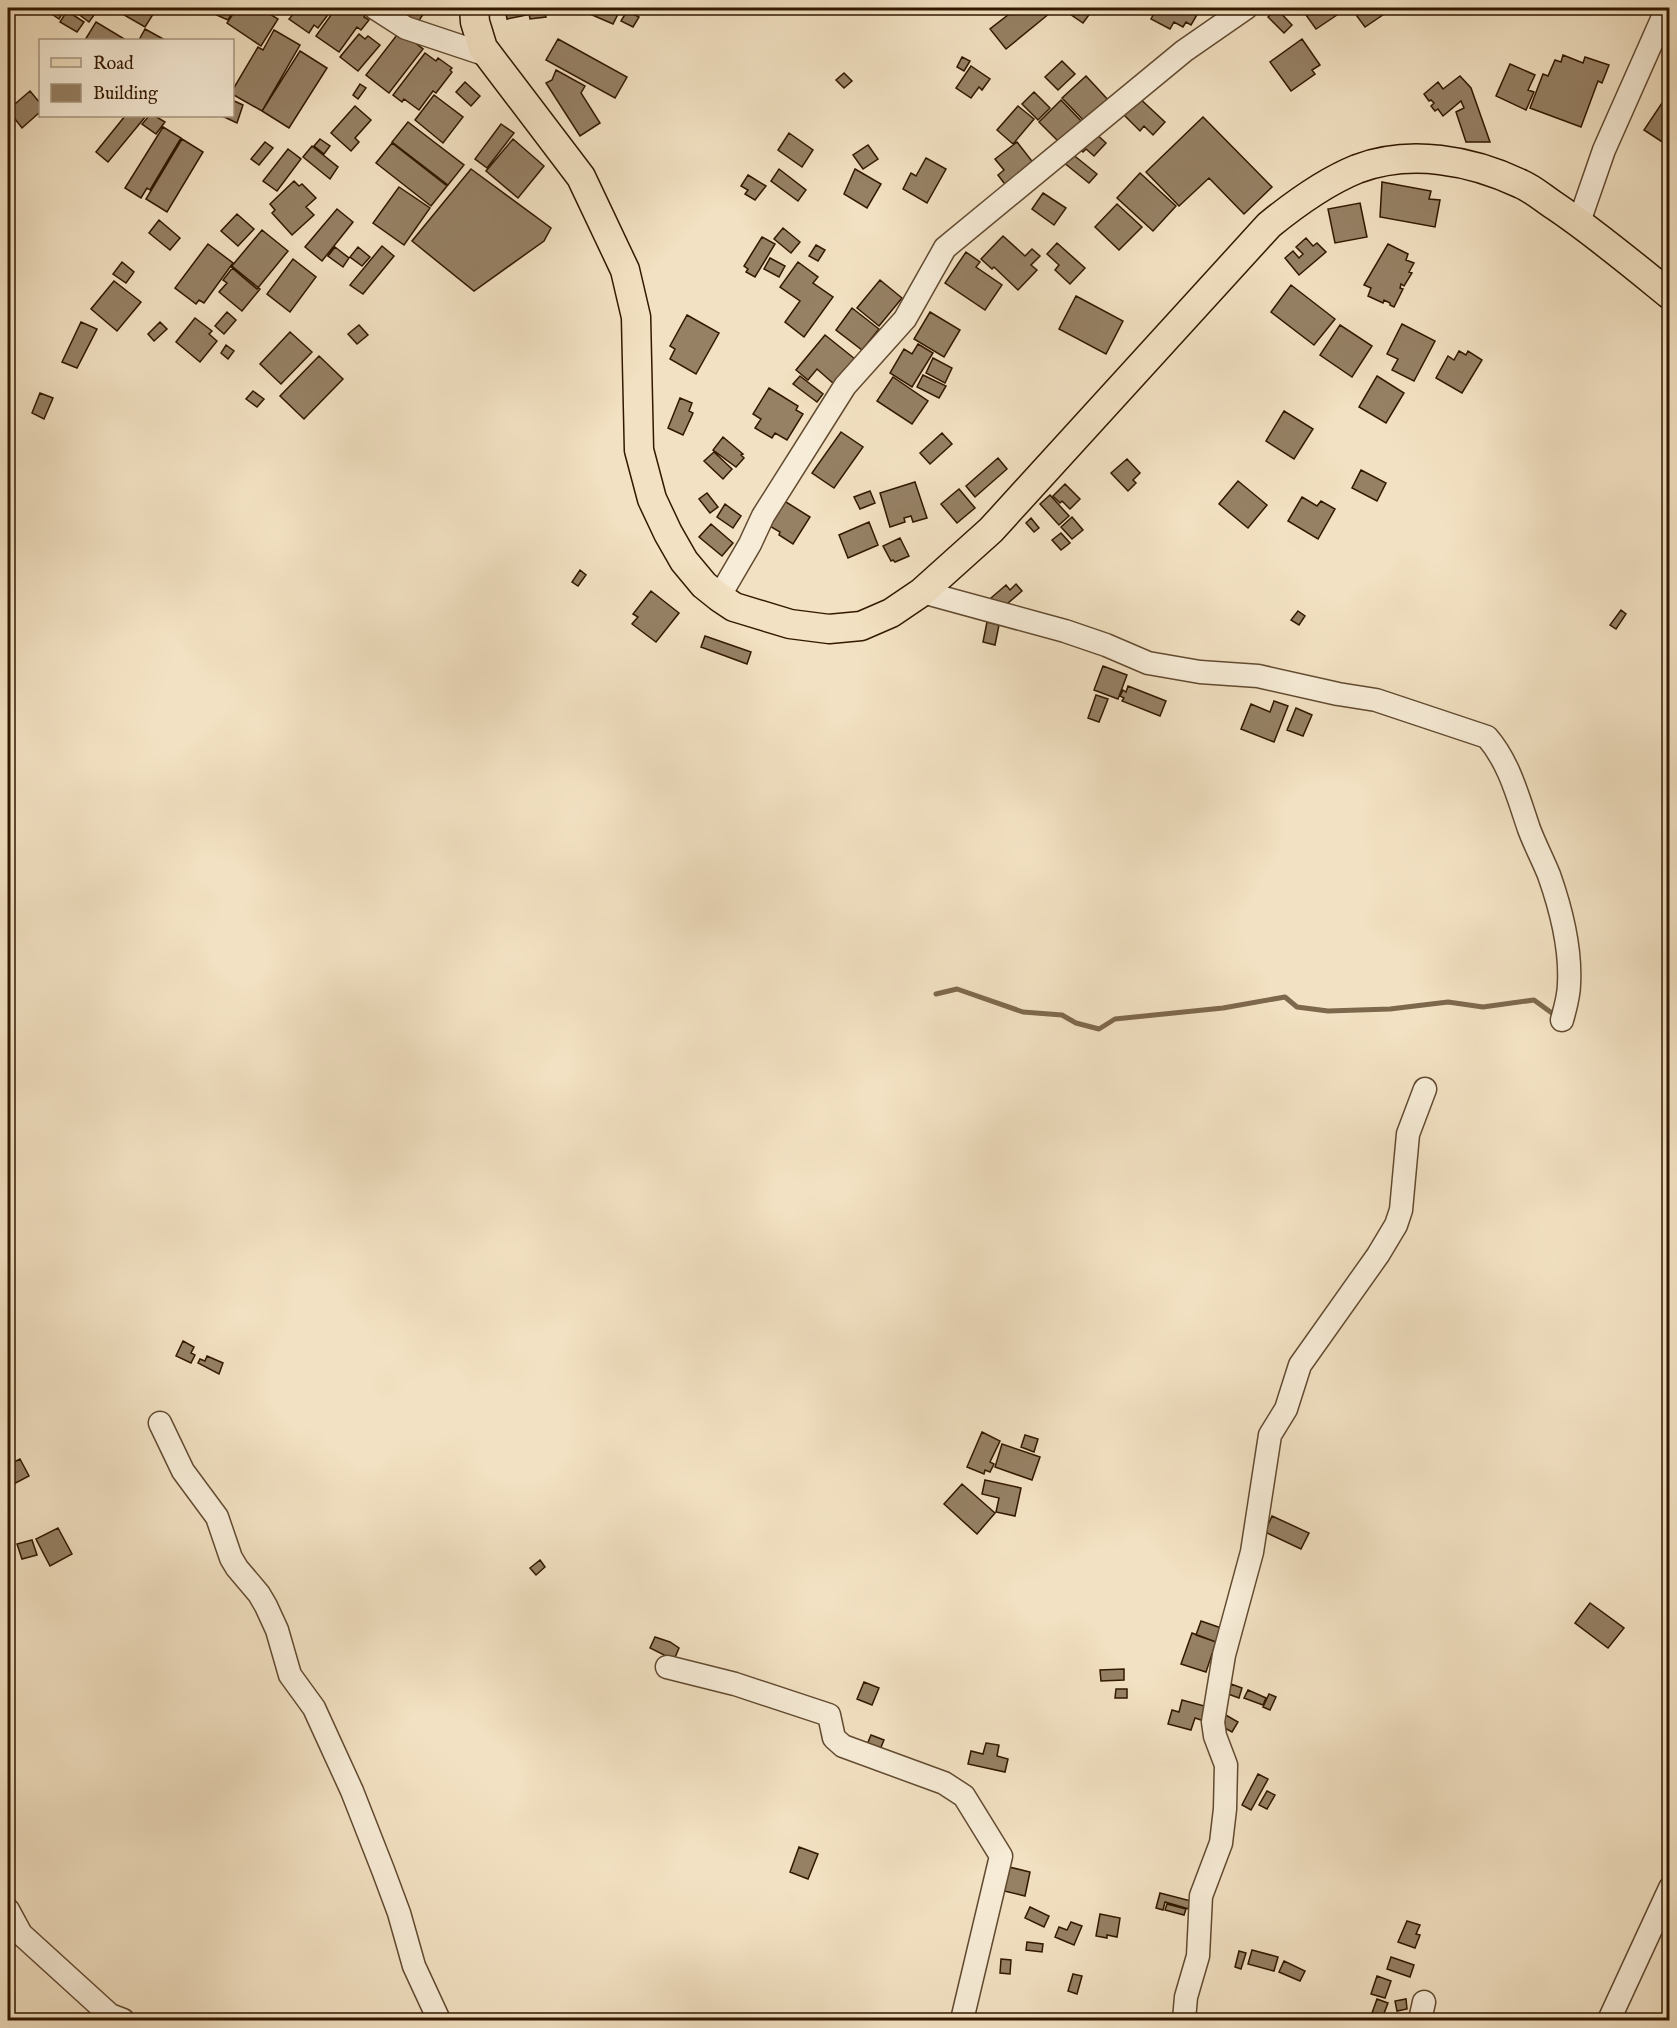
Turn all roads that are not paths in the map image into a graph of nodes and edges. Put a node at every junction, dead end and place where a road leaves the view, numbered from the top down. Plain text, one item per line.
1 (375, 8) edge
2 (474, 8) edge
3 (1246, 8) edge
4 (1667, 8) edge
5 (487, 56) junction
6 (1579, 222) junction
7 (1670, 295) edge
8 (922, 592) junction
9 (720, 597) junction
10 (1562, 1020) dead end
11 (1425, 1089) dead end
12 (160, 1423) dead end
13 (667, 1667) dead end
14 (1670, 1888) edge
15 (8, 1910) edge
16 (123, 2020) edge
17 (439, 2020) edge
18 (962, 2020) edge
19 (1184, 2020) edge
20 (1609, 2020) edge

1 - 5 street
2 - 5 main road
3 - 9 street
4 - 6 street
5 - 9 main road
6 - 7 main road
6 - 8 main road
8 - 9 main road
8 - 10 street
11 - 19 street
12 - 17 street
13 - 18 street
14 - 20 street
15 - 16 street

